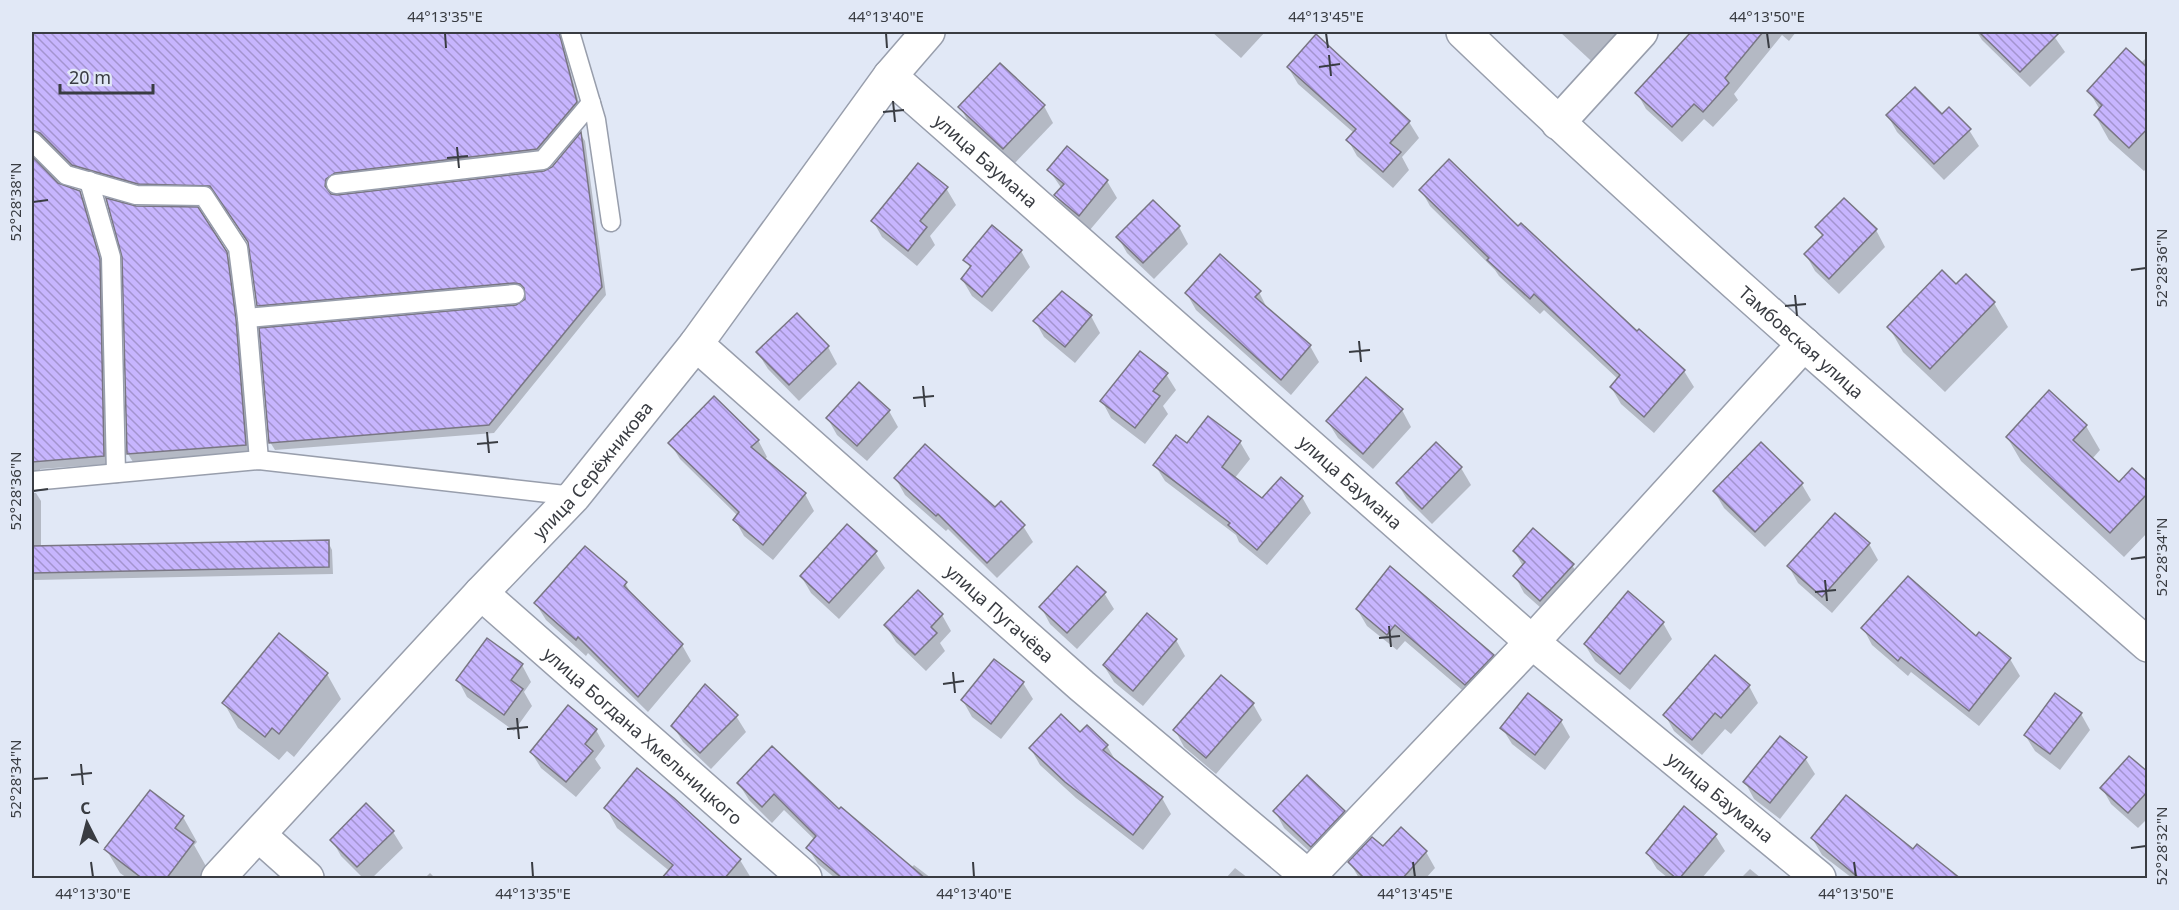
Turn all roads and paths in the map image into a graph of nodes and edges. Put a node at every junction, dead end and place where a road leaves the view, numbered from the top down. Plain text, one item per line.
1 (570, 32) edge
2 (928, 32) edge
3 (1463, 32) edge
4 (1641, 32) edge
5 (890, 76) junction
6 (591, 103) junction
7 (1558, 123) junction
8 (33, 147) edge
9 (89, 181) junction
10 (336, 184) dead end
11 (611, 222) dead end
12 (515, 294) dead end
13 (247, 318) junction
14 (696, 344) junction
15 (1804, 344) junction
16 (259, 460) junction
17 (116, 473) junction
18 (32, 481) edge
19 (574, 496) junction
20 (481, 593) junction
21 (1532, 642) junction
22 (2148, 645) edge
23 (259, 835) junction
24 (1308, 878) edge
25 (219, 879) edge
26 (307, 879) edge
27 (805, 879) edge
28 (1819, 879) edge

1 - 6 lane
2 - 5 street, улица Серёжникова
3 - 7 street, Тамбовская улица
4 - 7 street
5 - 14 street, улица Серёжникова
5 - 21 street, улица Баумана
6 - 10 lane
6 - 11 lane
7 - 15 street, Тамбовская улица
8 - 9 lane
9 - 13 lane
9 - 17 lane
12 - 13 lane
13 - 16 lane
14 - 19 street, улица Серёжникова
14 - 24 street, улица Пугачёва
15 - 21 street
15 - 22 street, Тамбовская улица
16 - 17 lane
16 - 19 lane
17 - 18 lane
19 - 20 street, улица Серёжникова
20 - 23 street, улица Серёжникова
20 - 27 street, улица Богдана Хмельницкого
21 - 24 street
21 - 28 street, улица Баумана
23 - 25 street, улица Серёжникова
23 - 26 street

